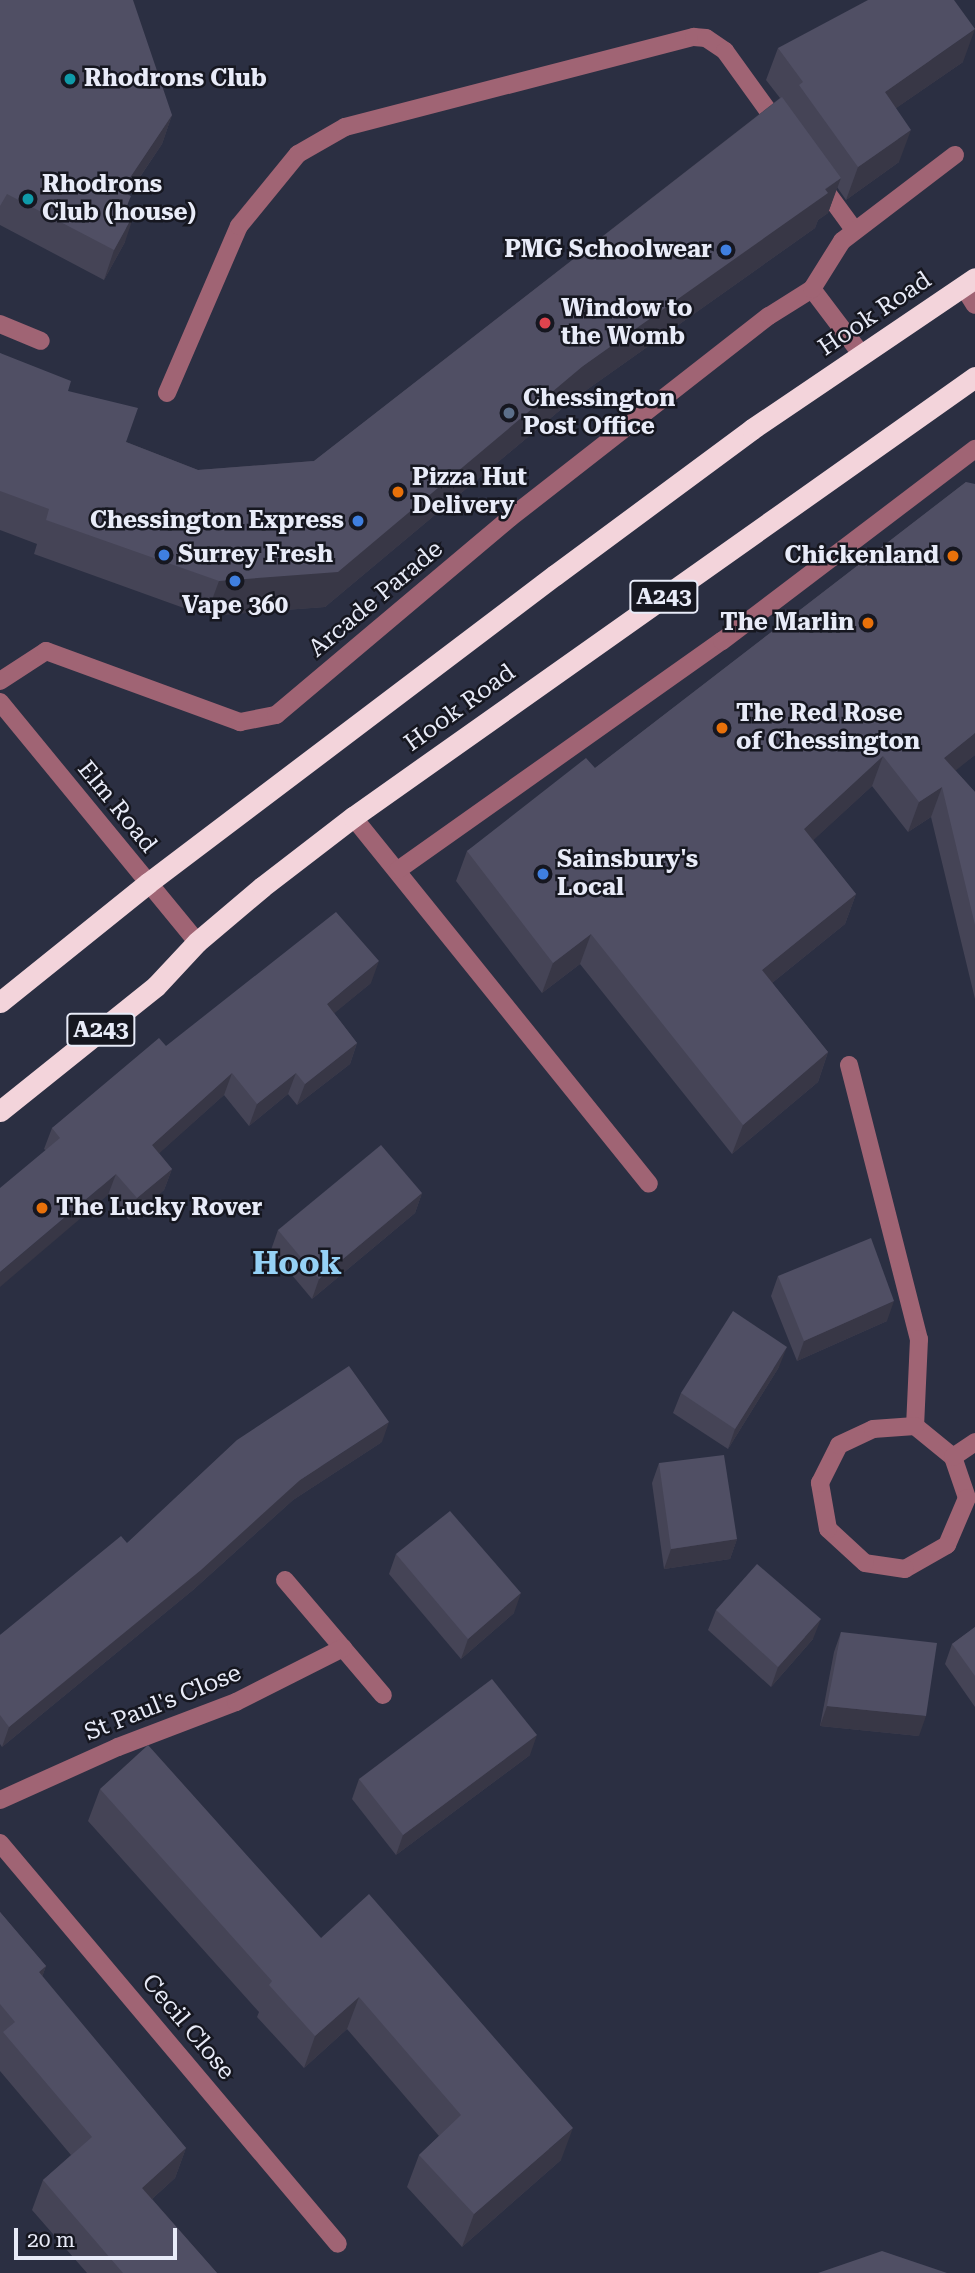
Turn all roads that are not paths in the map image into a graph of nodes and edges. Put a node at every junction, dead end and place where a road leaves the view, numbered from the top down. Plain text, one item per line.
1 (790, 141) edge
2 (955, 155) dead end
3 (806, 164) edge
4 (855, 231) junction
5 (969, 282) edge
6 (812, 289) junction
7 (975, 306) edge
8 (0, 324) edge
9 (41, 341) dead end
10 (862, 355) junction
11 (975, 377) edge
12 (167, 393) dead end
13 (975, 449) edge
14 (0, 681) edge
15 (0, 702) edge
16 (353, 817) junction
17 (398, 870) junction
18 (148, 883) junction
19 (197, 942) junction
20 (0, 1002) edge
21 (849, 1065) dead end
22 (0, 1111) edge
23 (649, 1184) dead end
24 (915, 1426) junction
25 (975, 1442) edge
26 (953, 1457) junction
27 (285, 1580) dead end
28 (343, 1648) junction
29 (383, 1695) dead end
30 (0, 1800) edge
31 (0, 1843) edge
32 (338, 2244) dead end

1 - 12 street
2 - 4 street
3 - 4 street
4 - 6 street
5 - 7 street
5 - 10 highway, Hook Road
6 - 10 street
6 - 14 street, Arcade Parade
8 - 9 street
10 - 18 highway, Hook Road
11 - 16 highway, Hook Road / A243
13 - 17 street
15 - 18 street, Elm Road
16 - 17 street
16 - 19 highway, Hook Road / A243
17 - 23 street
18 - 19 street, Elm Road
18 - 20 highway, Hook Road
19 - 22 highway, Hook Road / A243
21 - 24 street
24 - 26 street
24 - 26 street
25 - 26 street
27 - 28 street
28 - 29 street
28 - 30 street, St Paul's Close
31 - 32 street, Cecil Close

